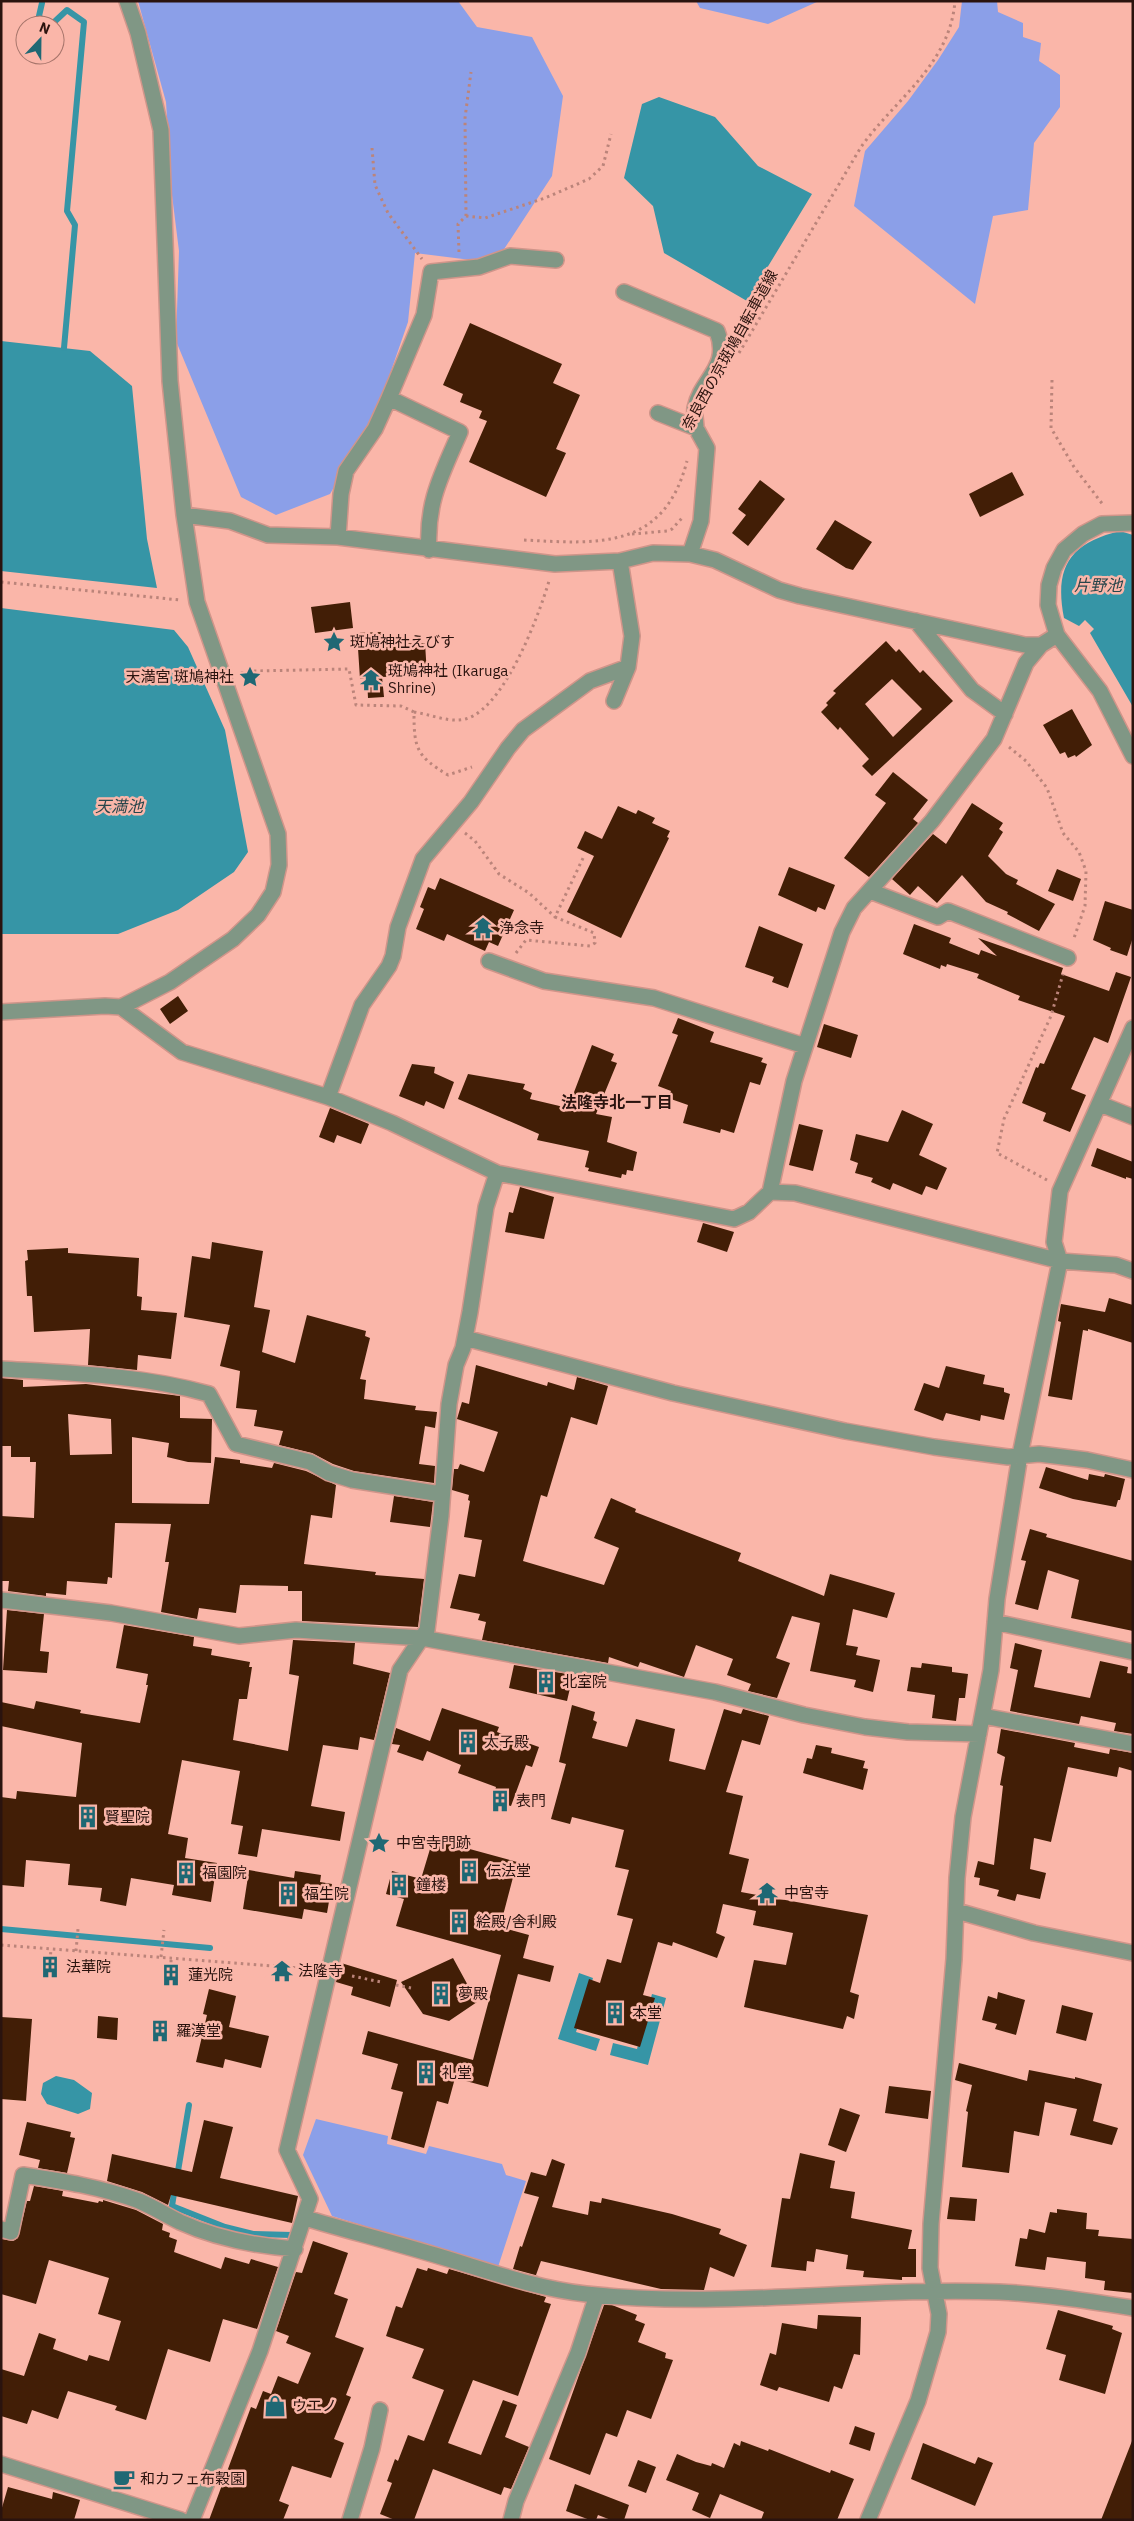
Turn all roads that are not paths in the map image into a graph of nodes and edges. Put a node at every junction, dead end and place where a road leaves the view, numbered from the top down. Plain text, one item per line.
1 (126, 1) edge
2 (556, 260) dead end
3 (624, 292) dead end
4 (389, 398) junction
5 (658, 413) dead end
6 (696, 428) junction
7 (184, 515) junction
8 (1133, 523) edge
9 (338, 537) junction
10 (429, 550) junction
11 (690, 554) junction
12 (620, 561) junction
13 (916, 621) junction
14 (1057, 635) junction
15 (1041, 645) junction
16 (628, 667) junction
17 (614, 701) dead end
18 (1005, 714) junction
19 (1133, 756) edge
20 (870, 891) junction
21 (1068, 958) dead end
22 (489, 961) dead end
23 (121, 1007) junction
24 (1, 1012) edge
25 (1133, 1028) edge
26 (805, 1046) junction
27 (328, 1097) junction
28 (1100, 1104) junction
29 (1133, 1118) edge
30 (498, 1173) junction
31 (770, 1192) junction
32 (1060, 1261) junction
33 (1133, 1271) edge
34 (465, 1338) junction
35 (1, 1369) edge
36 (1020, 1455) junction
37 (1133, 1470) edge
38 (441, 1494) junction
39 (1, 1600) edge
40 (995, 1622) junction
41 (422, 1638) junction
42 (1133, 1652) edge
43 (983, 1716) junction
44 (979, 1734) junction
45 (1133, 1744) edge
46 (957, 1911) junction
47 (1133, 1953) edge
48 (305, 2218) junction
49 (1, 2230) edge
50 (291, 2249) junction
51 (936, 2293) junction
52 (597, 2295) junction
53 (1133, 2308) edge
54 (380, 2410) dead end
55 (1, 2464) edge
56 (184, 2519) edge
57 (350, 2520) edge
58 (511, 2520) edge
59 (868, 2520) edge

1 - 7 street
2 - 4 street
3 - 6 street
4 - 9 street
4 - 10 street
5 - 6 street
6 - 11 street
7 - 9 street
7 - 23 street
8 - 14 street
9 - 10 street
10 - 12 street
11 - 12 street
11 - 13 street
12 - 16 street
13 - 15 street
13 - 18 street
14 - 15 street
14 - 19 street
15 - 18 street
16 - 17 street
16 - 27 street
18 - 20 street
20 - 21 street
20 - 26 street
22 - 26 street
23 - 24 street
23 - 27 street
25 - 28 street
26 - 31 street
27 - 30 street
28 - 29 street
28 - 32 street
30 - 31 street
30 - 34 street
31 - 32 street
32 - 33 street
32 - 36 street
34 - 36 street
34 - 38 street
35 - 38 street
36 - 37 street
36 - 40 street
38 - 41 street
39 - 41 street
40 - 42 street
40 - 43 street
41 - 44 street
41 - 48 street
43 - 44 street
43 - 45 street
44 - 46 street
46 - 47 street
46 - 51 street
48 - 50 street
48 - 52 street
49 - 50 street
50 - 56 street
51 - 52 street
51 - 53 street
51 - 59 street
52 - 58 street
54 - 57 street
55 - 56 street

